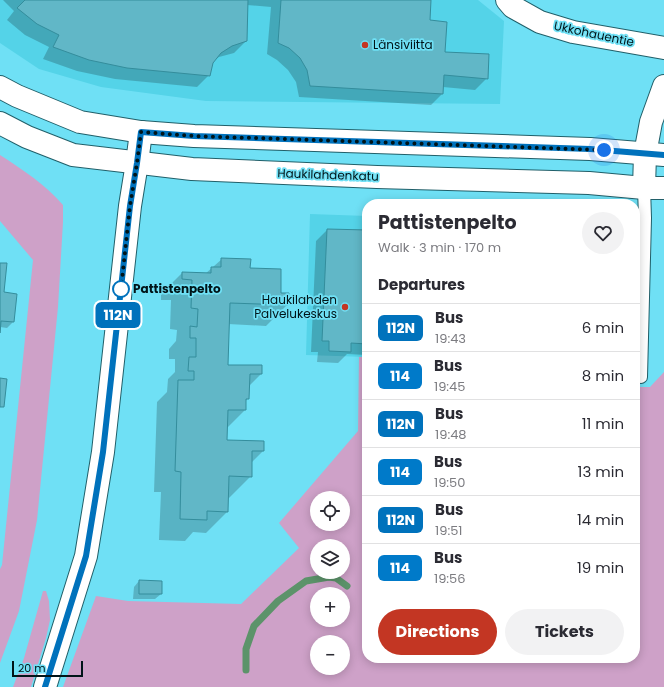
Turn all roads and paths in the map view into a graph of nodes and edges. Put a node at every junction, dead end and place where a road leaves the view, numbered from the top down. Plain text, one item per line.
1 (507, 0) edge
2 (664, 48) edge
3 (664, 86) edge
4 (0, 87) edge
5 (0, 123) edge
6 (141, 132) junction
7 (654, 154) edge
8 (137, 163) junction
9 (654, 188) edge
10 (641, 377) dead end
11 (45, 687) edge

1 - 2 main road, Ukkohauentie
3 - 7 main road
4 - 6 main road
5 - 8 main road, Haukilahdenkatu
6 - 7 main road
6 - 8 main road
7 - 9 main road
8 - 9 main road, Haukilahdenkatu
8 - 11 main road
9 - 10 lane

